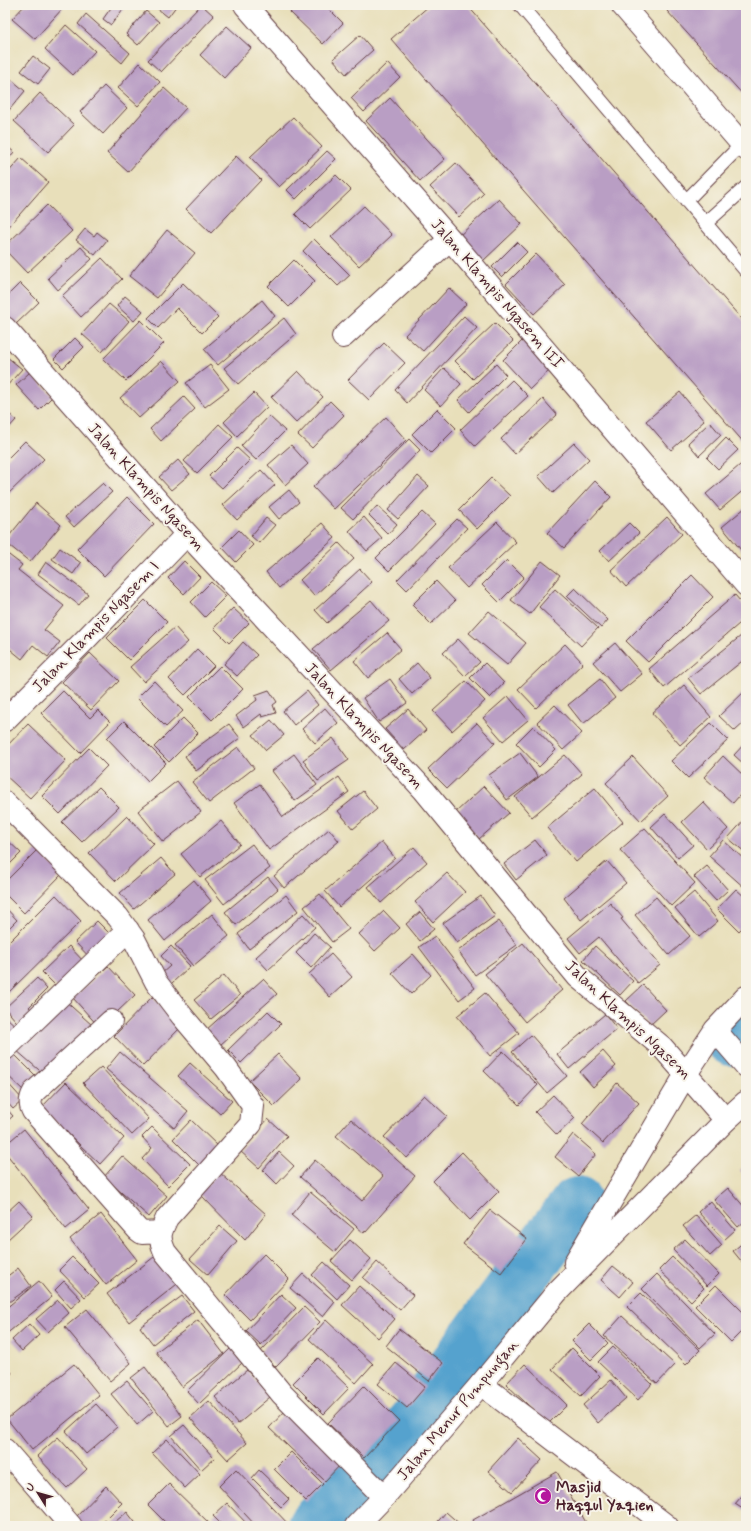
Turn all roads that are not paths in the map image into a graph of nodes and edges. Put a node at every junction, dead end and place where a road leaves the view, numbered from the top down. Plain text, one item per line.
1 (245, 5) edge
2 (520, 5) edge
3 (622, 5) edge
4 (744, 147) edge
5 (746, 187) edge
6 (686, 200) junction
7 (706, 224) junction
8 (450, 239) junction
9 (746, 271) edge
10 (5, 328) edge
11 (343, 337) dead end
12 (187, 534) junction
13 (746, 585) edge
14 (5, 720) edge
15 (5, 803) edge
16 (128, 930) junction
17 (746, 997) edge
18 (111, 1021) dead end
19 (715, 1030) junction
20 (5, 1049) edge
21 (746, 1066) edge
22 (686, 1074) junction
23 (746, 1102) edge
24 (726, 1120) junction
25 (160, 1232) junction
26 (557, 1292) junction
27 (481, 1384) junction
28 (5, 1450) edge
29 (377, 1490) junction
30 (71, 1526) edge
31 (356, 1526) edge
32 (667, 1526) edge

1 - 8 street, Jalan Klampis Ngasem III
2 - 6 lane
3 - 4 street
4 - 6 lane
5 - 7 lane
6 - 7 lane
7 - 9 lane
8 - 11 street
8 - 13 street, Jalan Klampis Ngasem III
10 - 12 street, Jalan Klampis Ngasem
12 - 14 street, Jalan Klampis Ngasem I
12 - 22 street, Jalan Klampis Ngasem
15 - 16 street
16 - 20 street
16 - 25 street
17 - 19 street, Jalan Menur Pumpungan
18 - 25 street
19 - 21 street
19 - 22 street, Jalan Menur Pumpungan
22 - 24 street, Jalan Klampis Ngasem
22 - 26 street, Jalan Menur Pumpungan
23 - 24 street, Jalan Menur Pumpungan
24 - 26 street, Jalan Menur Pumpungan
25 - 29 street
26 - 27 street, Jalan Menur Pumpungan
27 - 29 street, Jalan Menur Pumpungan
27 - 32 street
28 - 30 street
29 - 31 street, Jalan Menur Pumpungan

